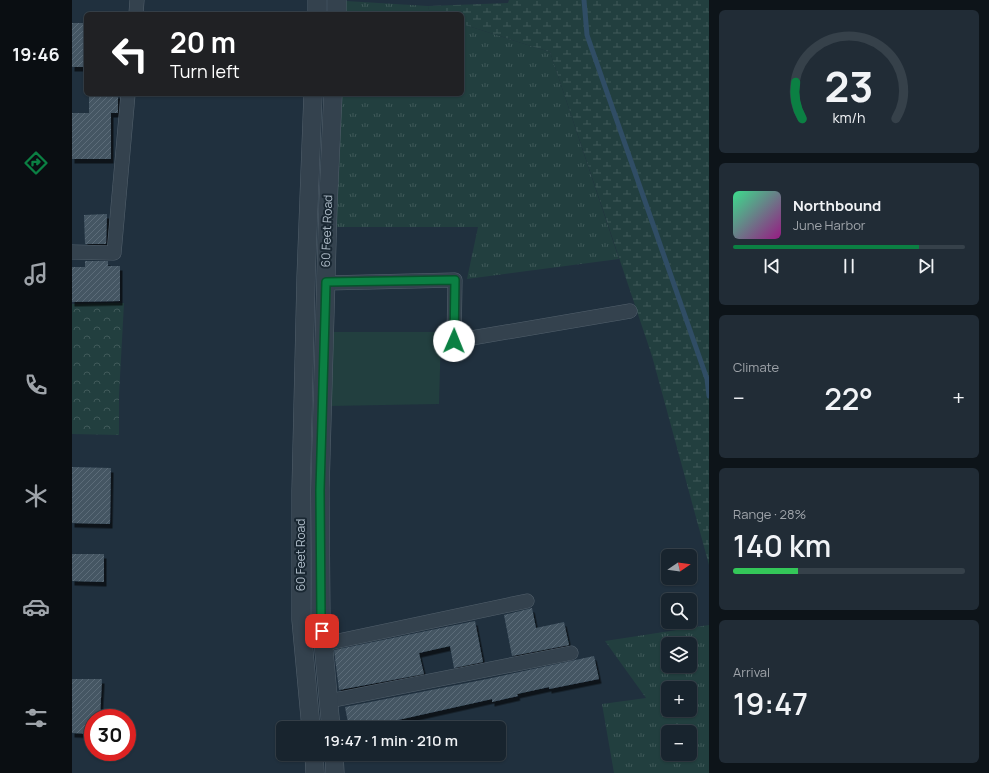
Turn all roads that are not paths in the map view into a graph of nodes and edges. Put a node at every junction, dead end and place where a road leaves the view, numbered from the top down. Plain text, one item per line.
1 (137, 0) edge
2 (318, 0) edge
3 (337, 0) edge
4 (136, 12) edge
5 (317, 12) edge
6 (337, 12) edge
7 (128, 96) edge
8 (313, 96) edge
9 (333, 96) edge
10 (72, 252) edge
11 (326, 282) junction
12 (630, 311) dead end
13 (527, 601) dead end
14 (324, 644) junction
15 (571, 653) dead end
16 (329, 701) junction
17 (310, 721) edge
18 (330, 721) edge
19 (314, 761) edge
20 (334, 761) edge
21 (315, 773) edge
22 (335, 773) edge

1 - 4 street
2 - 5 street
3 - 6 street
7 - 10 street
8 - 17 street, 60 Feet Road
9 - 11 street, 60 Feet Road
11 - 12 street
11 - 14 street, 60 Feet Road
13 - 14 street
14 - 16 street, 60 Feet Road
15 - 16 street
16 - 18 street, 60 Feet Road
19 - 21 street
20 - 22 street

